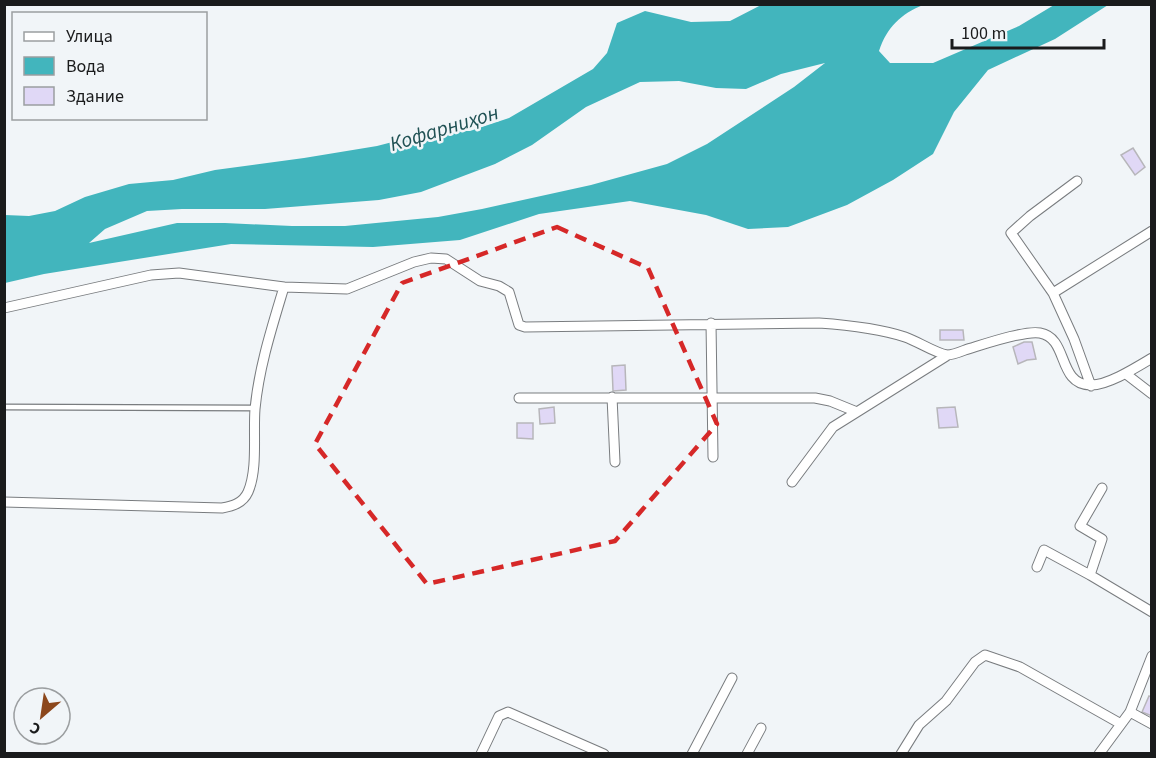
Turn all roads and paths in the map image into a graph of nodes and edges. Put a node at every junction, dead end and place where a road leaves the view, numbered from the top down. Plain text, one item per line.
1 (1077, 181) dead end
2 (1152, 231) edge
3 (284, 287) junction
4 (1053, 293) junction
5 (4, 308) edge
6 (711, 323) junction
7 (948, 355) junction
8 (1152, 357) edge
9 (1126, 374) junction
10 (1091, 386) junction
11 (1152, 394) edge
12 (612, 397) junction
13 (519, 398) dead end
14 (711, 398) junction
15 (4, 407) edge
16 (255, 408) junction
17 (857, 412) junction
18 (713, 457) dead end
19 (615, 462) dead end
20 (792, 482) dead end
21 (1102, 488) dead end
22 (4, 502) edge
23 (1037, 567) dead end
24 (1090, 575) junction
25 (1152, 612) edge
26 (1152, 656) edge
27 (732, 678) dead end
28 (1130, 712) junction
29 (1121, 724) junction
30 (1152, 724) edge
31 (760, 728) dead end
32 (481, 753) edge
33 (604, 753) edge
34 (693, 753) edge
35 (747, 753) edge
36 (902, 753) edge
37 (1099, 753) edge

1 - 4 street
2 - 4 street
3 - 5 street
3 - 6 street
3 - 16 street
4 - 10 street
6 - 7 street
6 - 14 street
7 - 10 street
7 - 17 street
8 - 9 street
9 - 10 street
9 - 11 street
12 - 13 street
12 - 14 street
12 - 19 street
14 - 17 street
14 - 18 street
15 - 16 lane
16 - 22 street
17 - 20 street
21 - 24 street
23 - 24 street
24 - 25 street
26 - 28 street
27 - 34 street
28 - 29 street
28 - 30 street
29 - 36 street
29 - 37 street
31 - 35 street
32 - 33 street

